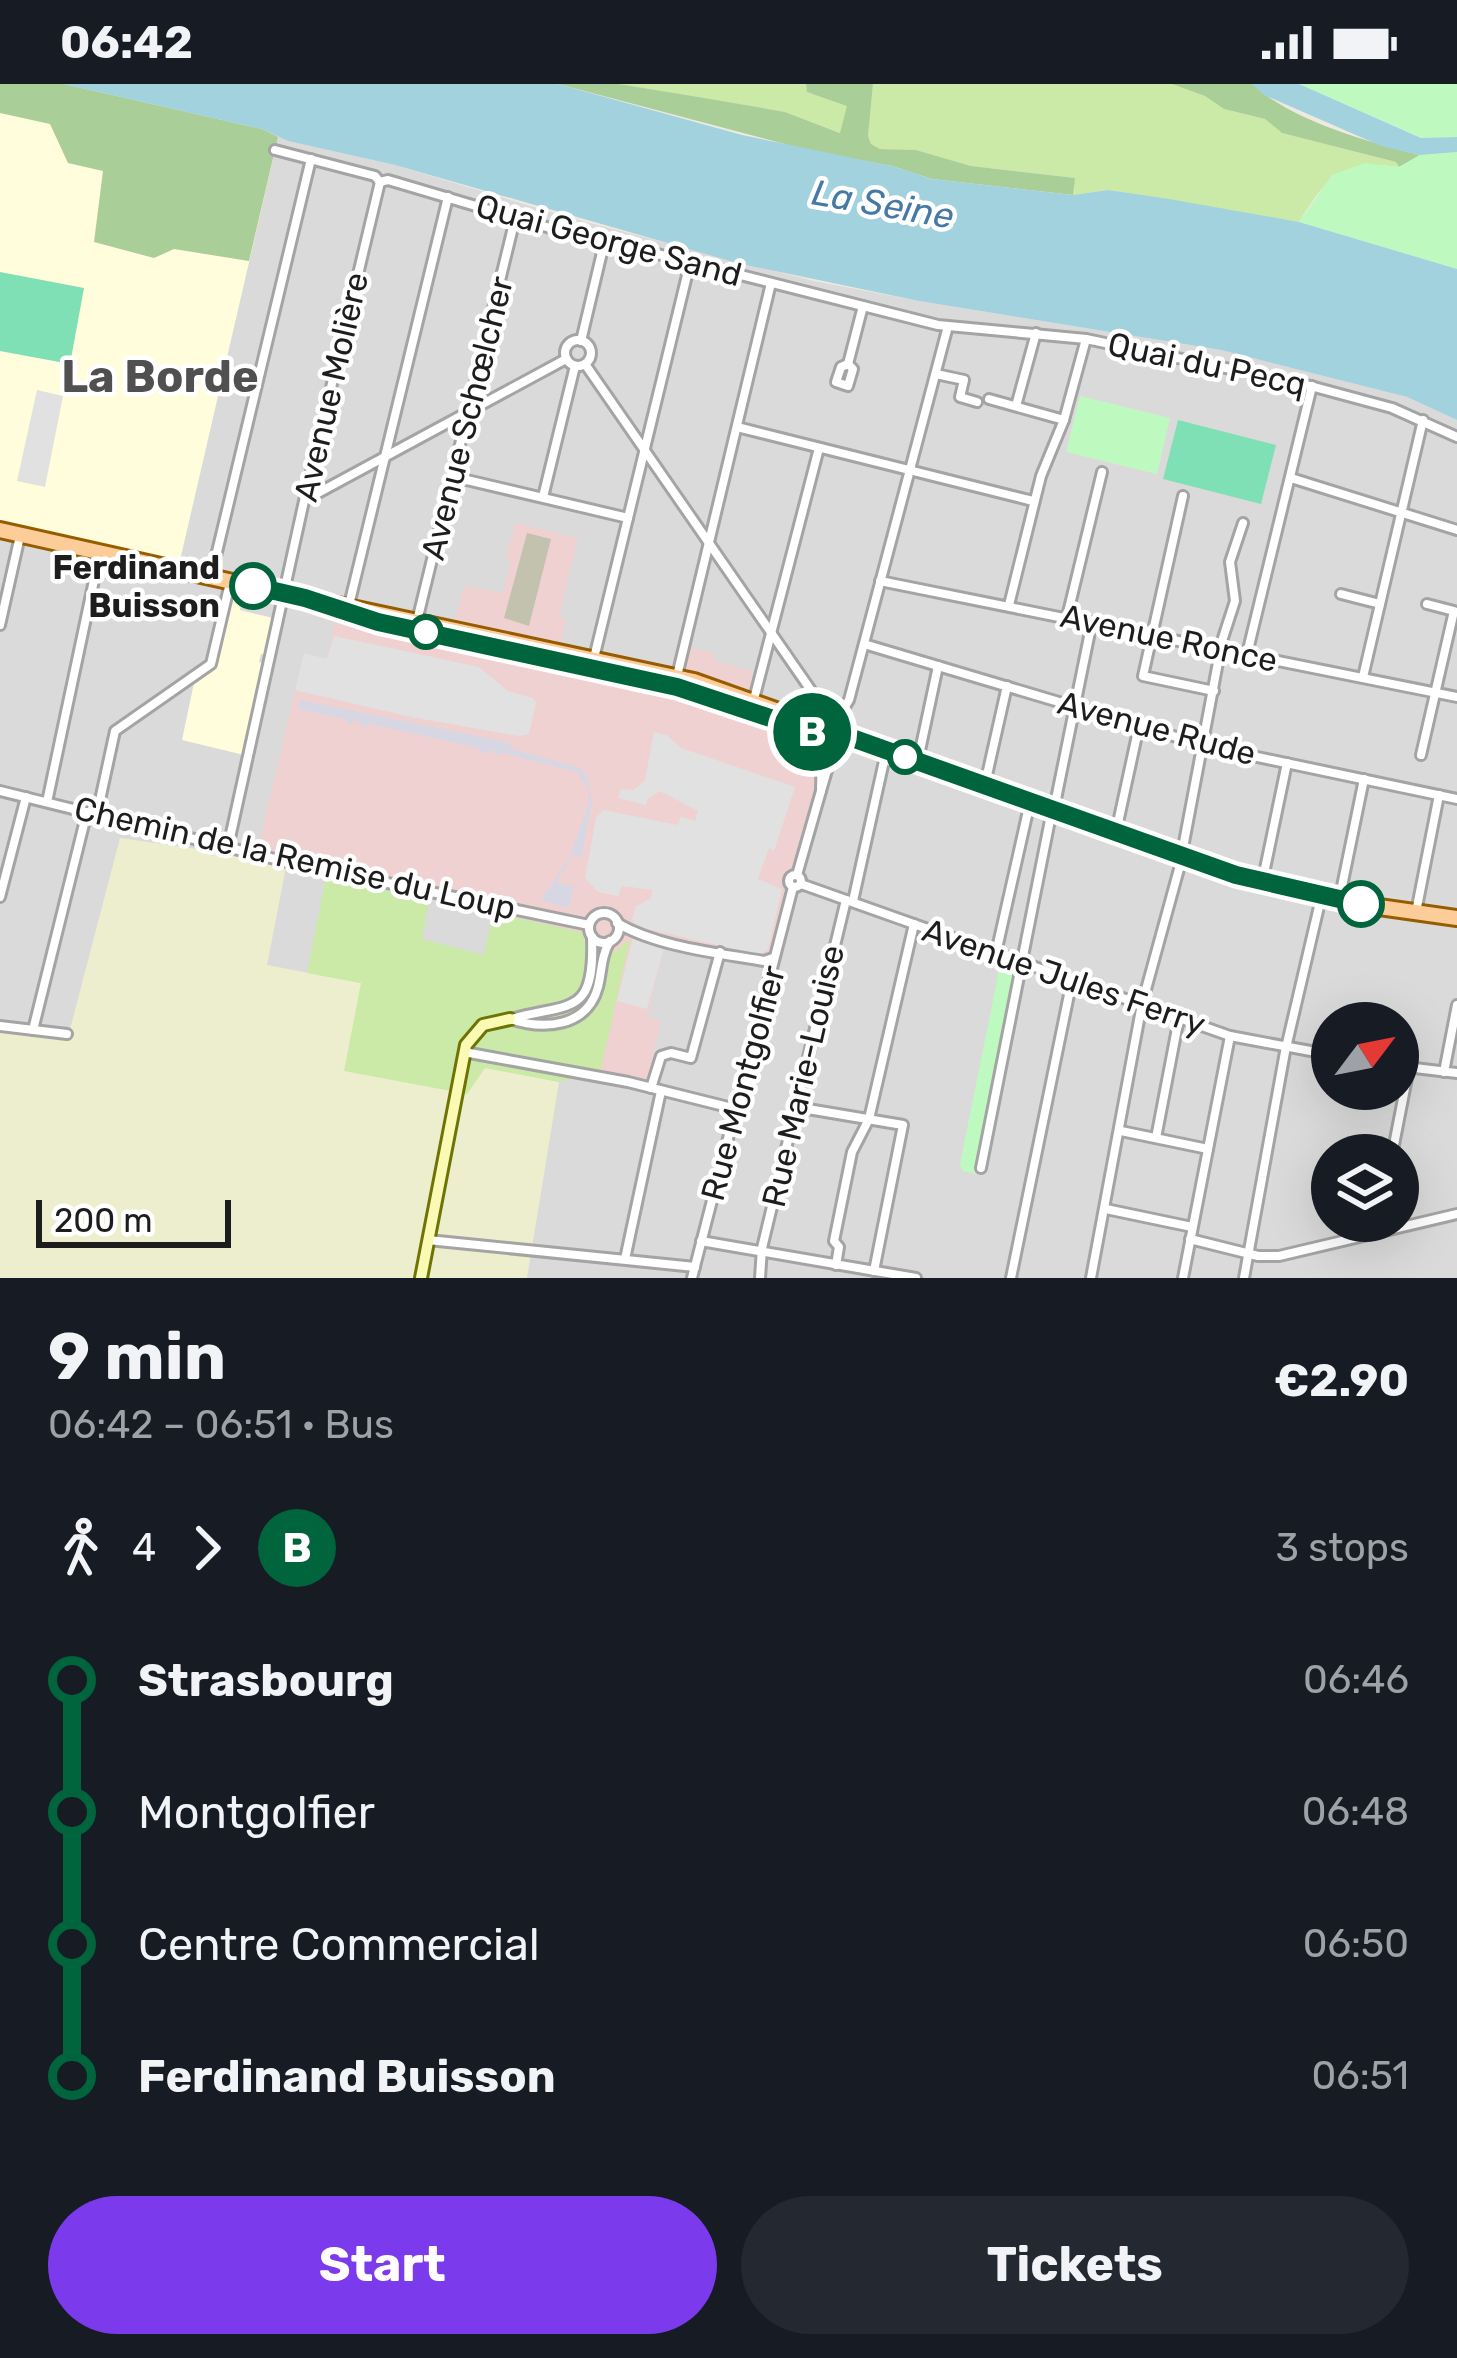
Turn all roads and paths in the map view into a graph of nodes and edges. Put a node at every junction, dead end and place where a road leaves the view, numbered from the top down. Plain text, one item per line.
1 (275, 150) dead end
2 (310, 159) junction
3 (380, 182) junction
4 (448, 197) junction
5 (516, 215) junction
6 (604, 244) junction
7 (690, 263) junction
8 (771, 283) junction
9 (863, 306) junction
10 (948, 326) junction
11 (1036, 333) junction
12 (1086, 339) junction
13 (580, 341) junction
14 (575, 363) junction
15 (848, 364) dead end
16 (936, 374) junction
17 (1312, 386) junction
18 (989, 399) dead end
19 (977, 402) dead end
20 (1016, 407) junction
21 (470, 412) junction
22 (1064, 420) junction
23 (1423, 420) junction
24 (737, 427) junction
25 (1457, 437) edge
26 (819, 448) junction
27 (645, 452) junction
28 (386, 457) junction
29 (910, 471) junction
30 (1102, 472) dead end
31 (454, 477) junction
32 (1291, 478) junction
33 (1183, 496) dead end
34 (543, 497) junction
35 (304, 501) junction
36 (1034, 501) junction
37 (1402, 513) junction
38 (628, 518) junction
39 (1243, 523) dead end
40 (0, 530) edge
41 (1457, 530) edge
42 (20, 535) junction
43 (709, 543) junction
44 (100, 552) junction
45 (211, 577) junction
46 (880, 580) junction
47 (230, 581) junction
48 (284, 592) junction
49 (1341, 594) dead end
50 (305, 598) junction
51 (1380, 604) junction
52 (1427, 604) dead end
53 (349, 605) junction
54 (1009, 605) junction
55 (1067, 617) junction
56 (417, 621) junction
57 (1092, 622) junction
58 (0, 625) edge
59 (772, 634) junction
60 (1151, 635) junction
61 (864, 644) junction
62 (1223, 650) junction
63 (1247, 654) junction
64 (594, 658) junction
65 (938, 666) junction
66 (677, 676) junction
67 (1363, 677) junction
68 (1006, 686) junction
69 (1214, 692) junction
70 (1436, 693) junction
71 (1457, 697) edge
72 (753, 703) junction
73 (1074, 706) junction
74 (846, 711) junction
75 (826, 712) junction
76 (1138, 727) junction
77 (812, 732) junction
78 (838, 733) junction
79 (1203, 745) junction
80 (886, 750) junction
81 (1421, 755) dead end
82 (918, 762) junction
83 (1287, 763) junction
84 (1364, 779) junction
85 (1457, 785) edge
86 (985, 786) junction
87 (0, 790) edge
88 (821, 790) junction
89 (1439, 795) junction
90 (26, 797) junction
91 (1455, 799) edge
92 (47, 802) junction
93 (1030, 802) junction
94 (1053, 810) junction
95 (92, 813) junction
96 (1115, 833) junction
97 (228, 847) junction
98 (1181, 857) junction
99 (797, 882) junction
100 (1262, 883) junction
101 (0, 897) edge
102 (1321, 897) junction
103 (849, 901) junction
104 (1339, 901) junction
105 (1415, 913) junction
106 (1457, 918) edge
107 (617, 922) junction
108 (914, 924) junction
109 (589, 925) junction
110 (641, 934) junction
111 (592, 937) junction
112 (613, 938) junction
113 (720, 952) junction
114 (996, 953) junction
115 (773, 958) junction
116 (1020, 962) junction
117 (1072, 980) junction
118 (1142, 1004) junction
119 (1457, 1005) edge
120 (1179, 1018) junction
121 (510, 1019) junction
122 (0, 1026) edge
123 (33, 1030) junction
124 (67, 1034) dead end
125 (1230, 1036) junction
126 (1287, 1046) junction
127 (1311, 1051) edge
128 (464, 1052) junction
129 (1419, 1069) edge
130 (1444, 1072) junction
131 (1457, 1073) edge
132 (656, 1089) junction
133 (796, 1107) junction
134 (736, 1109) junction
135 (869, 1119) junction
136 (1120, 1131) junction
137 (1156, 1138) junction
138 (1208, 1149) junction
139 (981, 1168) dead end
140 (1106, 1209) junction
141 (1457, 1214) edge
142 (1419, 1220) edge
143 (1192, 1226) junction
144 (1190, 1239) junction
145 (428, 1240) junction
146 (701, 1241) junction
147 (1328, 1242) edge
148 (1249, 1251) junction
149 (762, 1252) junction
150 (625, 1259) junction
151 (836, 1265) junction
152 (695, 1267) junction
153 (874, 1271) junction
154 (852, 1273) edge
155 (421, 1278) edge
156 (692, 1278) edge
157 (760, 1278) edge
158 (916, 1278) edge
159 (1011, 1278) edge
160 (1091, 1278) edge
161 (1183, 1278) edge
162 (1244, 1278) edge

1 - 2 street, Quai George Sand
2 - 3 street, Quai George Sand
2 - 45 street
3 - 4 street, Quai George Sand
3 - 35 street, Avenue Molière
4 - 5 street, Quai George Sand
4 - 28 street
5 - 6 street, Quai George Sand
5 - 21 street, Avenue Schœlcher
6 - 7 street, Quai George Sand
6 - 13 street
7 - 8 street, Quai George Sand
7 - 27 street
8 - 9 street, Quai George Sand
8 - 24 street
9 - 10 street, Quai George Sand
9 - 15 street
10 - 11 street, Quai du Pecq
10 - 16 street
11 - 12 street, Quai du Pecq
11 - 20 street
12 - 17 street, Quai du Pecq
12 - 22 street
13 - 14 street
13 - 14 street
14 - 21 street
14 - 27 street
14 - 34 street
16 - 19 street
16 - 29 street
17 - 23 street, Quai du Pecq
17 - 32 street
18 - 20 street
20 - 22 street
21 - 28 street
21 - 31 street, Avenue Schœlcher
22 - 36 street
23 - 25 street, Quai du Pecq
23 - 37 street
24 - 26 street
24 - 43 street
26 - 29 street
26 - 59 street
27 - 38 street
27 - 43 street
28 - 35 street
28 - 53 street
29 - 36 street
29 - 46 street
30 - 55 street
31 - 34 street
31 - 56 street, Avenue Schœlcher
32 - 37 street
32 - 63 street
33 - 60 street
34 - 38 street
35 - 48 street, Avenue Molière
36 - 54 street
37 - 41 street
37 - 51 street
38 - 64 street
39 - 62 street
40 - 42 main road
42 - 44 main road
42 - 58 street
43 - 59 street
43 - 66 street
44 - 45 main road
44 - 92 street
45 - 47 main road
46 - 54 street, Avenue Ronce
46 - 61 street
47 - 48 main road
47 - 95 street
48 - 50 main road
48 - 97 street, Avenue Molière
49 - 51 street
50 - 53 main road
50 - 77 main road
51 - 67 street
52 - 70 street
53 - 56 main road
54 - 55 street, Avenue Ronce
55 - 57 street, Avenue Ronce
56 - 64 main road
57 - 60 street, Avenue Ronce
57 - 73 street
59 - 72 street
59 - 75 street
60 - 62 street, Avenue Ronce
60 - 69 street
61 - 65 street, Avenue Rude
61 - 74 street
62 - 63 street, Avenue Ronce
62 - 69 street
63 - 67 street, Avenue Ronce
64 - 66 main road
65 - 68 street, Avenue Rude
65 - 82 street
66 - 72 main road
67 - 70 street, Avenue Ronce
68 - 73 street, Avenue Rude
68 - 86 street
69 - 79 street
70 - 71 street, Avenue Ronce
70 - 81 street
72 - 78 main road
73 - 76 street, Avenue Rude
73 - 94 street
74 - 75 street
74 - 78 street
75 - 78 street
76 - 79 street, Avenue Rude
76 - 96 street
77 - 78 main road
77 - 88 street, Rue Montgolfier
78 - 80 main road
78 - 88 street, Rue Montgolfier
79 - 83 street, Avenue Rude
79 - 98 street
80 - 82 main road
80 - 103 street, Rue Marie-Louise
82 - 86 main road
83 - 84 street, Avenue Rude
83 - 100 street
84 - 89 street, Avenue Rude
84 - 104 street
85 - 91 street
86 - 93 main road
87 - 90 street, Chemin de la Remise du Loup
88 - 99 street, Rue Montgolfier
89 - 91 street, Avenue Rude
89 - 105 street
90 - 92 street, Chemin de la Remise du Loup
90 - 101 street
92 - 95 street, Chemin de la Remise du Loup
93 - 94 main road
93 - 114 street
94 - 96 main road
94 - 116 street
95 - 97 street, Chemin de la Remise du Loup
95 - 123 street
96 - 98 main road
97 - 109 street, Chemin de la Remise du Loup
98 - 100 main road
98 - 118 street
99 - 103 street, Avenue Jules Ferry
99 - 115 street, Rue Montgolfier
100 - 102 main road
102 - 104 main road
102 - 126 street
103 - 108 street, Avenue Jules Ferry
103 - 133 street, Rue Marie-Louise
104 - 105 main road
105 - 106 main road
107 - 109 street, Chemin de la Remise du Loup
107 - 110 street
107 - 112 street
108 - 114 street, Avenue Jules Ferry
108 - 135 street
109 - 111 street
110 - 112 street
110 - 113 street
111 - 112 street
111 - 121 street
112 - 121 street
113 - 115 street
113 - 132 street
114 - 116 street, Avenue Jules Ferry
115 - 134 street, Rue Montgolfier
116 - 117 street, Avenue Jules Ferry
116 - 139 street
117 - 118 street, Avenue Jules Ferry
117 - 159 street
118 - 120 street, Avenue Jules Ferry
118 - 136 street
119 - 130 street
120 - 125 street, Avenue Jules Ferry
120 - 137 street
121 - 128 street
122 - 123 street
123 - 124 street
125 - 126 street, Avenue Jules Ferry
125 - 138 street
126 - 127 street, Avenue Jules Ferry
126 - 148 street
128 - 132 street
128 - 145 street
129 - 130 street
130 - 131 street
132 - 134 street
132 - 150 street
133 - 135 street
133 - 149 street, Rue Marie-Louise
134 - 146 street, Rue Montgolfier
135 - 151 street
135 - 153 street
136 - 137 street
136 - 140 street
137 - 138 street
138 - 143 street
140 - 143 street
140 - 160 street
141 - 142 street
143 - 144 street
144 - 148 street
144 - 161 street
145 - 150 street
145 - 155 street
146 - 149 street
146 - 152 street, Rue Montgolfier
147 - 148 street
148 - 162 street
149 - 151 street
149 - 157 street, Rue Marie-Louise
150 - 152 street
151 - 154 street
152 - 156 street, Rue Montgolfier
153 - 154 street
153 - 158 street

